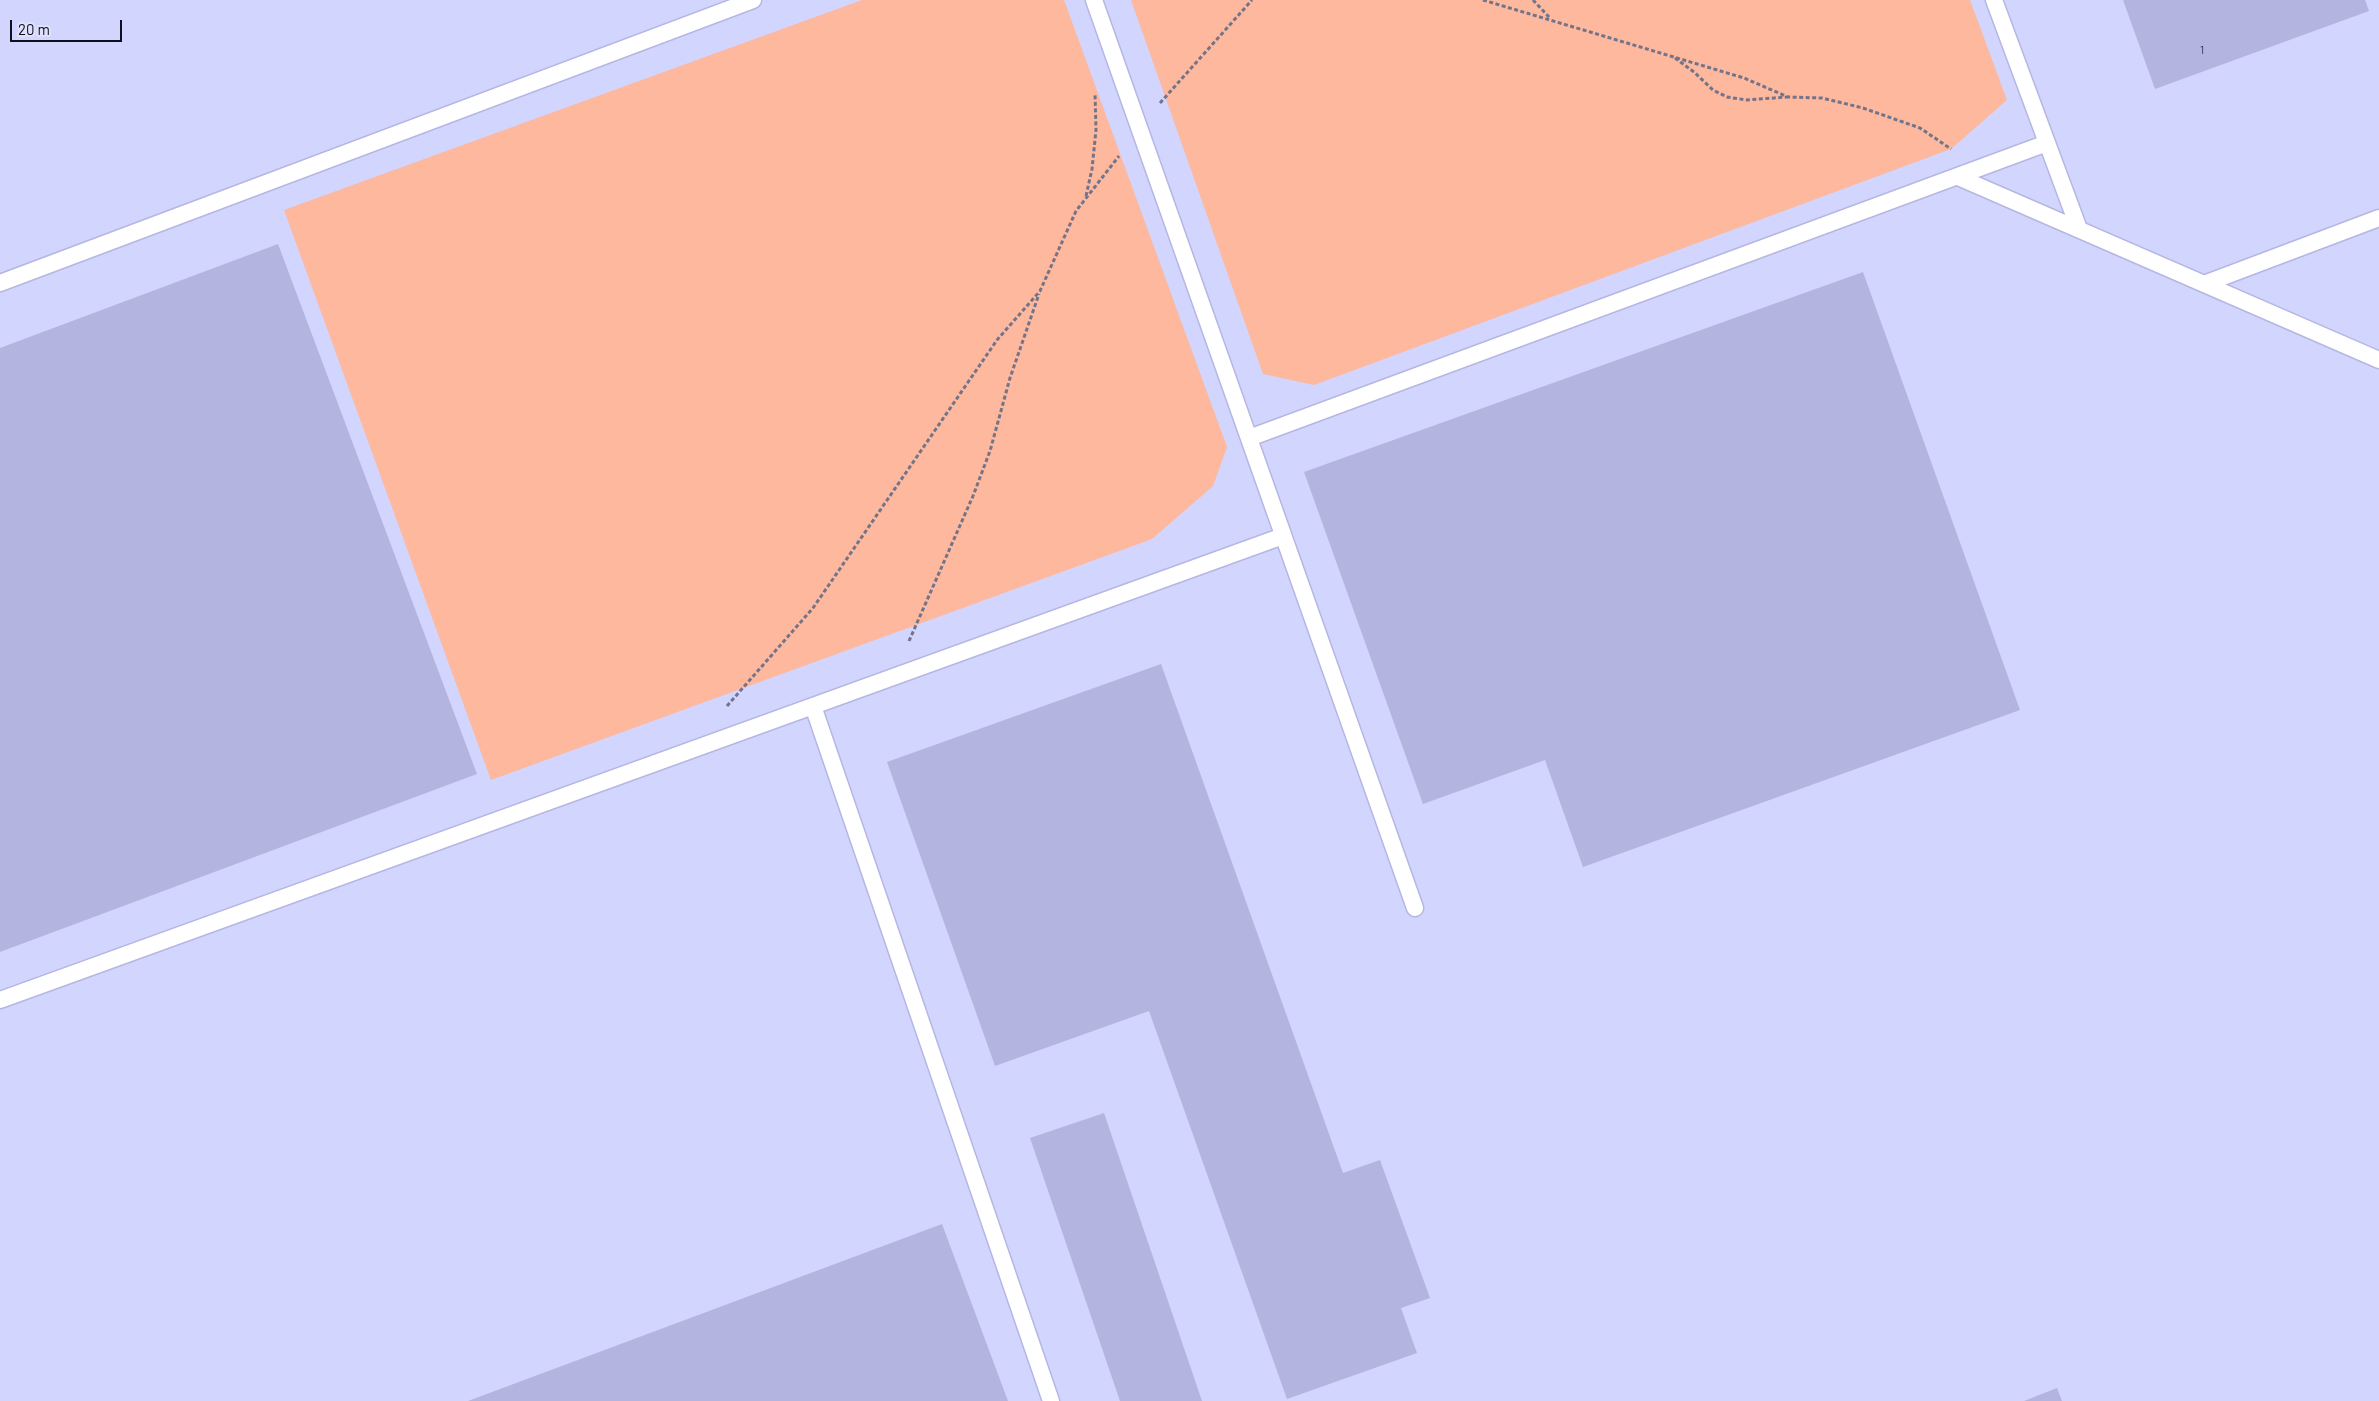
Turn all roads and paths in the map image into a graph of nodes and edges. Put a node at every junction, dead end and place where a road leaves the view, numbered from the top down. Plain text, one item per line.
1 (753, 0) edge
2 (1094, 0) edge
3 (1252, 0) edge
4 (1483, 0) edge
5 (1533, 0) edge
6 (1994, 0) edge
7 (1551, 19) junction
8 (1671, 56) junction
9 (1095, 84) dead end
10 (1788, 97) junction
11 (1140, 129) junction
12 (2047, 144) junction
13 (1991, 164) junction
14 (1958, 176) junction
15 (1086, 197) junction
16 (2379, 218) edge
17 (2079, 229) junction
18 (0, 282) edge
19 (2204, 284) junction
20 (1040, 291) junction
21 (2379, 360) edge
22 (1249, 438) junction
23 (1283, 536) junction
24 (894, 677) junction
25 (813, 706) junction
26 (723, 712) dead end
27 (1415, 908) dead end
28 (0, 1000) edge
29 (1051, 1401) edge

1 - 18 lane
2 - 11 lane
3 - 11 path
4 - 7 path
5 - 7 path
6 - 12 lane
7 - 8 path
8 - 10 path
8 - 10 path
9 - 15 path
10 - 13 path
11 - 15 path
11 - 22 lane
12 - 13 lane
12 - 17 lane
13 - 14 lane
14 - 17 lane
14 - 22 lane
15 - 20 path
16 - 19 lane
17 - 19 lane
19 - 21 lane
20 - 24 path
20 - 26 path
22 - 23 lane
23 - 24 lane
23 - 27 lane
24 - 25 lane
25 - 28 lane
25 - 29 lane

